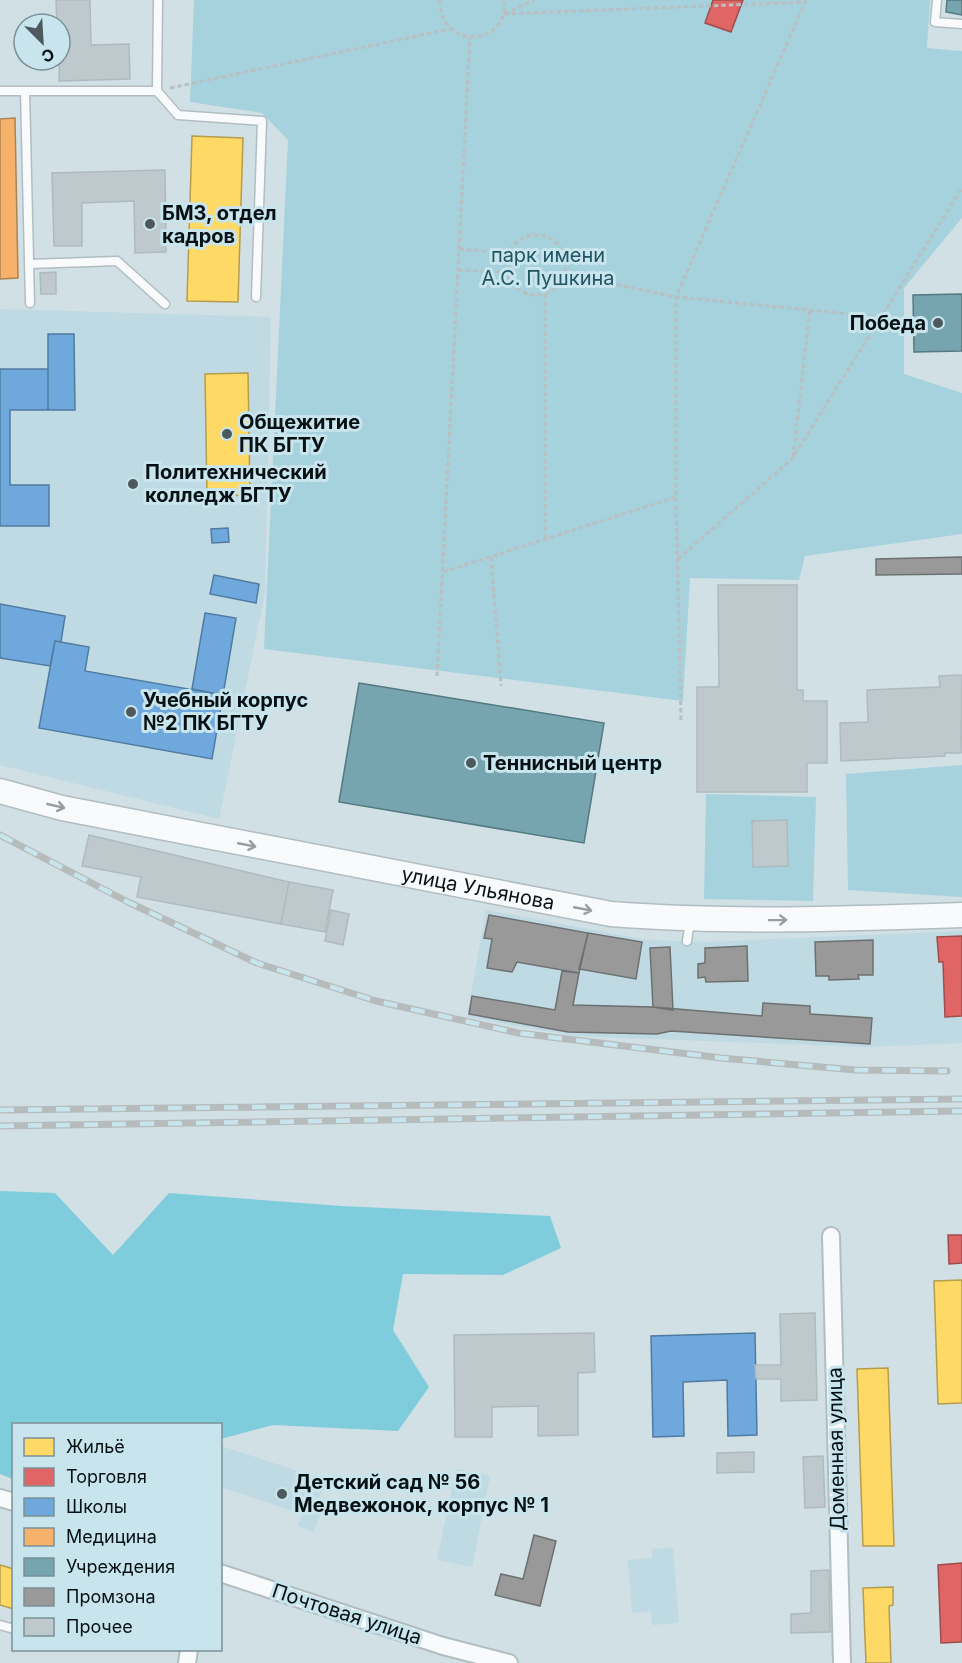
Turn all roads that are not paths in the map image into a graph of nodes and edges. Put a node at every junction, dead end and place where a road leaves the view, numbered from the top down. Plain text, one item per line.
1 (158, 0) edge
2 (937, 0) edge
3 (962, 24) edge
4 (0, 91) edge
5 (24, 91) junction
6 (157, 91) junction
7 (29, 264) junction
8 (256, 297) dead end
9 (30, 303) dead end
10 (165, 304) dead end
11 (0, 791) edge
12 (962, 915) edge
13 (831, 1236) dead end
14 (222, 1574) edge
15 (504, 1662) edge
16 (842, 1663) edge

1 - 6 lane
2 - 3 lane
4 - 5 lane
5 - 6 lane
5 - 7 lane
6 - 8 lane
7 - 9 lane
7 - 10 lane
11 -> 12 main road, улица Ульянова
13 - 16 street, Доменная улица
14 - 15 street, Почтовая улица

